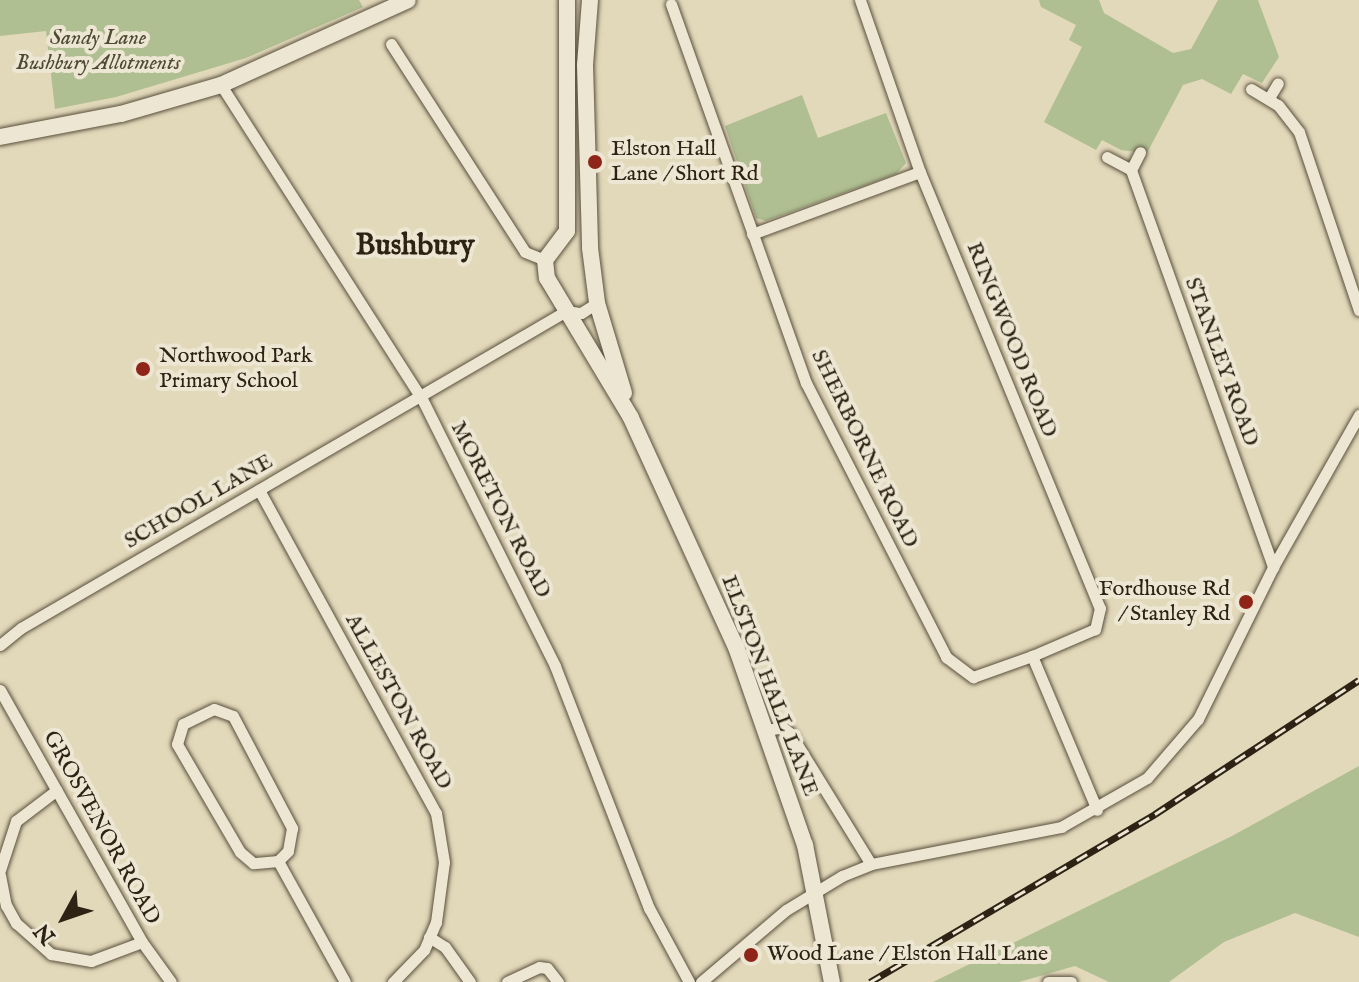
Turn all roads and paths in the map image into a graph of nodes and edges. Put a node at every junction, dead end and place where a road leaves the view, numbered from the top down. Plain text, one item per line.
1 (408, 0) edge
2 (567, 0) edge
3 (590, 0) edge
4 (860, 0) edge
5 (671, 4) dead end
6 (391, 44) dead end
7 (1278, 83) dead end
8 (221, 85) junction
9 (1251, 89) dead end
10 (1269, 98) junction
11 (0, 137) edge
12 (1140, 152) dead end
13 (1107, 157) dead end
14 (1131, 170) junction
15 (920, 172) junction
16 (752, 234) junction
17 (561, 244) junction
18 (590, 248) junction
19 (545, 260) junction
20 (597, 303) junction
21 (1359, 310) edge
22 (566, 311) junction
23 (422, 399) junction
24 (1359, 415) edge
25 (631, 418) junction
26 (259, 490) junction
27 (1273, 567) junction
28 (0, 645) edge
29 (1032, 656) junction
30 (0, 690) edge
31 (768, 730) junction
32 (57, 790) junction
33 (1097, 810) junction
34 (278, 861) junction
35 (871, 864) junction
36 (0, 873) edge
37 (815, 889) junction
38 (429, 937) junction
39 (142, 942) junction
40 (171, 982) edge
41 (345, 982) edge
42 (393, 982) edge
43 (470, 982) edge
44 (507, 982) edge
45 (558, 982) edge
46 (689, 982) edge
47 (701, 982) edge
48 (832, 982) edge
49 (1048, 982) edge
50 (1071, 982) edge

1 - 8 street
2 - 17 street
3 - 18 street, ELSTON HALL LANE
4 - 15 street, RINGWOOD ROAD
5 - 16 street, SHERBORNE ROAD
6 - 19 street
7 - 10 street
8 - 11 street
8 - 23 street, MORETON ROAD
9 - 10 street
10 - 21 street
12 - 14 street
13 - 14 street
14 - 27 street, STANLEY ROAD
15 - 16 street
15 - 29 street, RINGWOOD ROAD
16 - 29 street, SHERBORNE ROAD
17 - 18 street
17 - 19 street
18 - 20 street, ELSTON HALL LANE
19 - 22 street, ELSTON HALL LANE
20 - 22 street, SCHOOL LANE
20 - 25 street, ELSTON HALL LANE
22 - 23 street, SCHOOL LANE
22 - 25 street, ELSTON HALL LANE
23 - 26 street, SCHOOL LANE
23 - 46 street, MORETON ROAD
24 - 27 street
25 - 31 street, ELSTON HALL LANE
26 - 28 street, SCHOOL LANE
26 - 38 street, ALLESTON ROAD
27 - 33 street
29 - 33 street
30 - 32 street, GROSVENOR ROAD
31 - 35 street
31 - 37 street, ELSTON HALL LANE
32 - 36 street
32 - 39 street, GROSVENOR ROAD
33 - 35 street
34 - 34 street
34 - 41 street
35 - 37 street
36 - 39 street
37 - 47 street
37 - 48 street, ELSTON HALL LANE
38 - 42 street, ALLESTON ROAD
38 - 43 street
39 - 40 street, GROSVENOR ROAD
44 - 45 street
49 - 50 street

